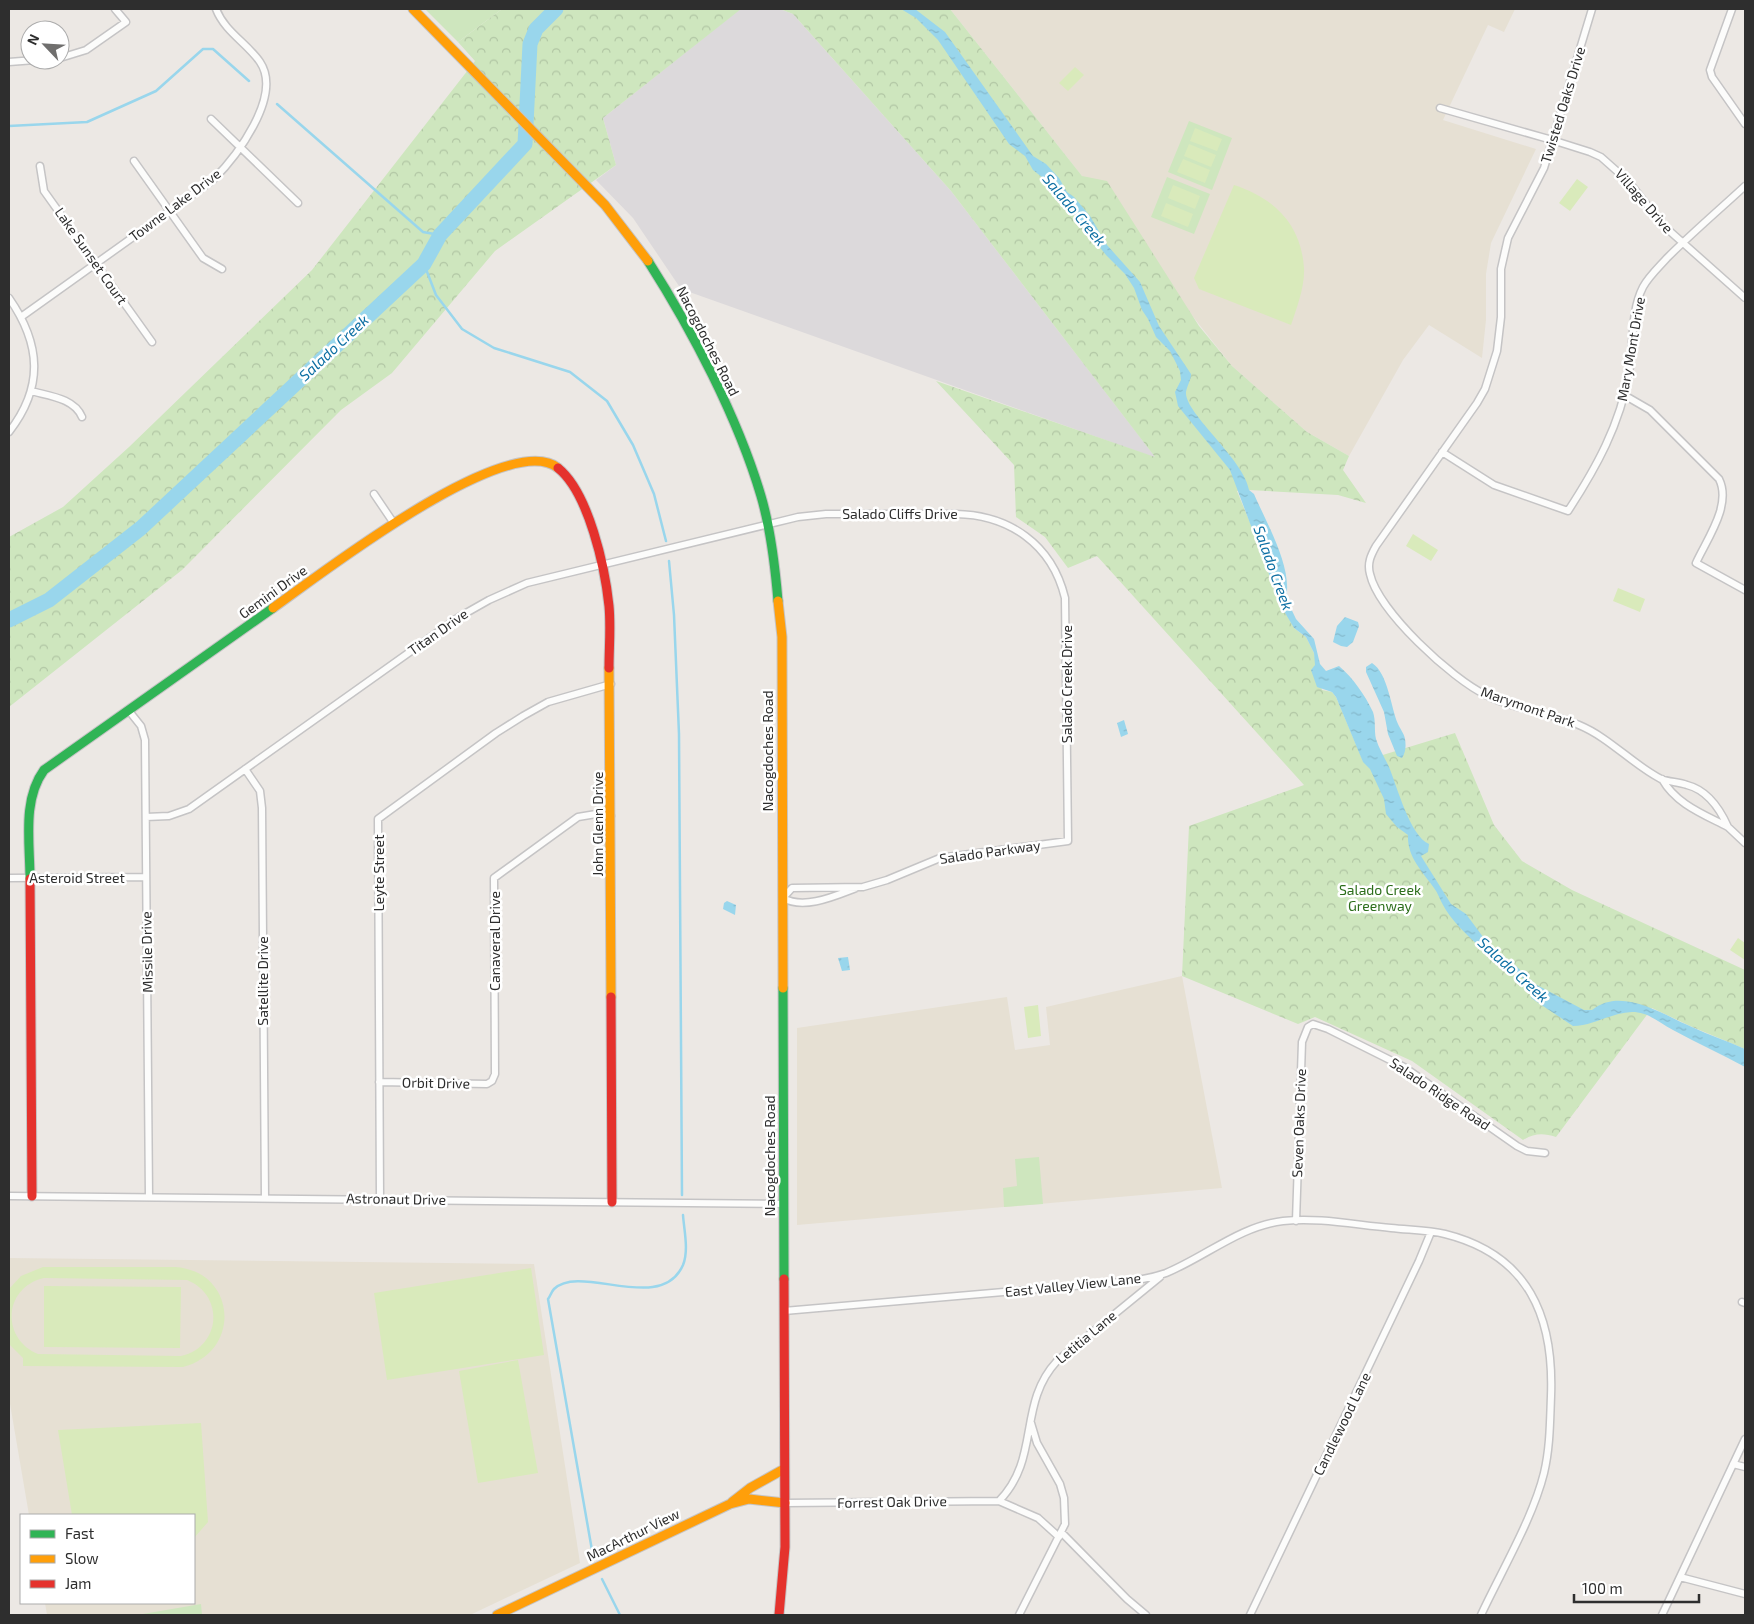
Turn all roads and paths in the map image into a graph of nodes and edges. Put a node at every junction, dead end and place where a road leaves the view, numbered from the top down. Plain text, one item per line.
1 (115, 9) edge
2 (216, 9) edge
3 (413, 9) edge
4 (1592, 9) edge
5 (1732, 9) edge
6 (70, 55) edge
7 (1440, 108) dead end
8 (211, 119) dead end
9 (1745, 124) edge
10 (1552, 140) junction
11 (241, 148) junction
12 (134, 161) dead end
13 (40, 166) dead end
14 (1745, 186) edge
15 (298, 203) dead end
16 (170, 212) junction
17 (1682, 243) junction
18 (96, 263) junction
19 (222, 268) dead end
20 (9, 298) edge
21 (1745, 298) edge
22 (21, 317) junction
23 (152, 342) dead end
24 (31, 391) junction
25 (1624, 395) junction
26 (82, 417) dead end
27 (9, 432) edge
28 (1442, 452) junction
29 (549, 464) joint
30 (374, 494) dead end
31 (1411, 497) joint
32 (393, 522) junction
33 (768, 525) junction
34 (1028, 538) joint
35 (601, 564) junction
36 (1745, 590) edge
37 (611, 684) junction
38 (129, 711) junction
39 (245, 769) junction
40 (1662, 779) junction
41 (611, 816) junction
42 (146, 817) junction
43 (1728, 827) junction
44 (1736, 833) junction
45 (1745, 834) edge
46 (1068, 841) joint
47 (1745, 844) edge
48 (146, 877) junction
49 (9, 878) edge
50 (30, 878) junction
51 (856, 888) junction
52 (783, 898) junction
53 (1308, 1027) joint
54 (492, 1081) joint
55 (379, 1082) junction
56 (1545, 1152) dead end
57 (9, 1196) edge
58 (32, 1196) junction
59 (149, 1197) junction
60 (265, 1198) junction
61 (380, 1198) junction
62 (612, 1202) junction
63 (784, 1204) junction
64 (1296, 1221) junction
65 (1431, 1232) junction
66 (1166, 1273) junction
67 (784, 1311) junction
68 (1031, 1422) junction
69 (1745, 1439) edge
70 (1734, 1464) junction
71 (1745, 1467) edge
72 (784, 1468) junction
73 (999, 1501) junction
74 (785, 1503) junction
75 (730, 1504) junction
76 (1060, 1534) junction
77 (1680, 1577) junction
78 (1745, 1594) edge
79 (497, 1615) edge
80 (779, 1615) edge
81 (1019, 1615) edge
82 (1146, 1615) edge
83 (1250, 1615) edge
84 (1481, 1615) edge
85 (1662, 1615) edge

1 - 6 street
2 - 11 street, Towne Lake Drive
3 - 33 street, Nacogdoches Road
4 - 10 street, Twisted Oaks Drive
5 - 9 street
7 - 10 street, Village Drive
8 - 11 street
10 - 17 street, Village Drive
10 - 28 street, Twisted Oaks Drive
11 - 15 street
11 - 16 street, Towne Lake Drive
12 - 16 street
13 - 18 street, Lake Sunset Court
14 - 17 street, Mary Mont Drive
16 - 18 street, Towne Lake Drive
16 - 19 street
17 - 21 street, Village Drive
17 - 25 street, Mary Mont Drive
18 - 22 street, Towne Lake Drive
18 - 23 street, Lake Sunset Court
20 - 22 street
22 - 24 street
24 - 26 street
24 - 27 street
25 - 28 street, Mary Mont Drive
25 - 36 street
28 - 31 street, Twisted Oaks Drive
29 - 32 street, Gemini Drive
29 - 35 street, John Glenn Drive
30 - 32 street
31 - 40 street, Marymont Park
32 - 38 street, Gemini Drive
33 - 34 street, Salado Cliffs Drive
33 - 35 street, Titan Drive
33 - 52 street, Nacogdoches Road
34 - 46 street, Salado Creek Drive
35 - 37 street, John Glenn Drive
35 - 39 street, Titan Drive
37 - 41 street, John Glenn Drive
37 - 55 street, Leyte Street
38 - 42 street, Missile Drive
38 - 50 street, Gemini Drive
39 - 42 street, Titan Drive
39 - 60 street, Satellite Drive
40 - 43 street, Marymont Park
40 - 43 street, Marymont Park
41 - 54 street, Canaveral Drive
41 - 62 street, John Glenn Drive
42 - 48 street, Missile Drive
43 - 44 street, Marymont Park
44 - 45 street
44 - 47 street, Marymont Park
46 - 51 street, Salado Parkway
48 - 50 street, Asteroid Street
48 - 59 street, Missile Drive
49 - 50 street, Asteroid Street
50 - 58 street
51 - 52 street, Salado Parkway
51 - 52 street, Salado Parkway
52 - 63 street, Nacogdoches Road
53 - 56 street, Salado Ridge Road
53 - 64 street, Seven Oaks Drive
54 - 55 street, Orbit Drive
55 - 61 street, Leyte Street
57 - 58 street, Astronaut Drive
58 - 59 street, Astronaut Drive
59 - 60 street, Astronaut Drive
60 - 61 street, Astronaut Drive
61 - 62 street, Astronaut Drive
62 - 63 street, Astronaut Drive
63 - 67 street, Nacogdoches Road
64 - 65 street, East Valley View Lane
64 - 66 street, East Valley View Lane
65 - 83 street, Candlewood Lane
65 - 84 street, East Valley View Lane
66 - 67 street, East Valley View Lane
66 - 68 street, Letitia Lane
67 - 72 street, Nacogdoches Road
68 - 73 street, Letitia Lane
68 - 76 street
69 - 70 street
70 - 71 street
70 - 77 street
72 - 74 street, Nacogdoches Road
72 - 75 street
73 - 74 street, Forrest Oak Drive
73 - 76 street
74 - 75 street, MacArthur View
74 - 80 street, Nacogdoches Road
75 - 79 street, MacArthur View
76 - 81 street
76 - 82 street
77 - 78 street
77 - 85 street

